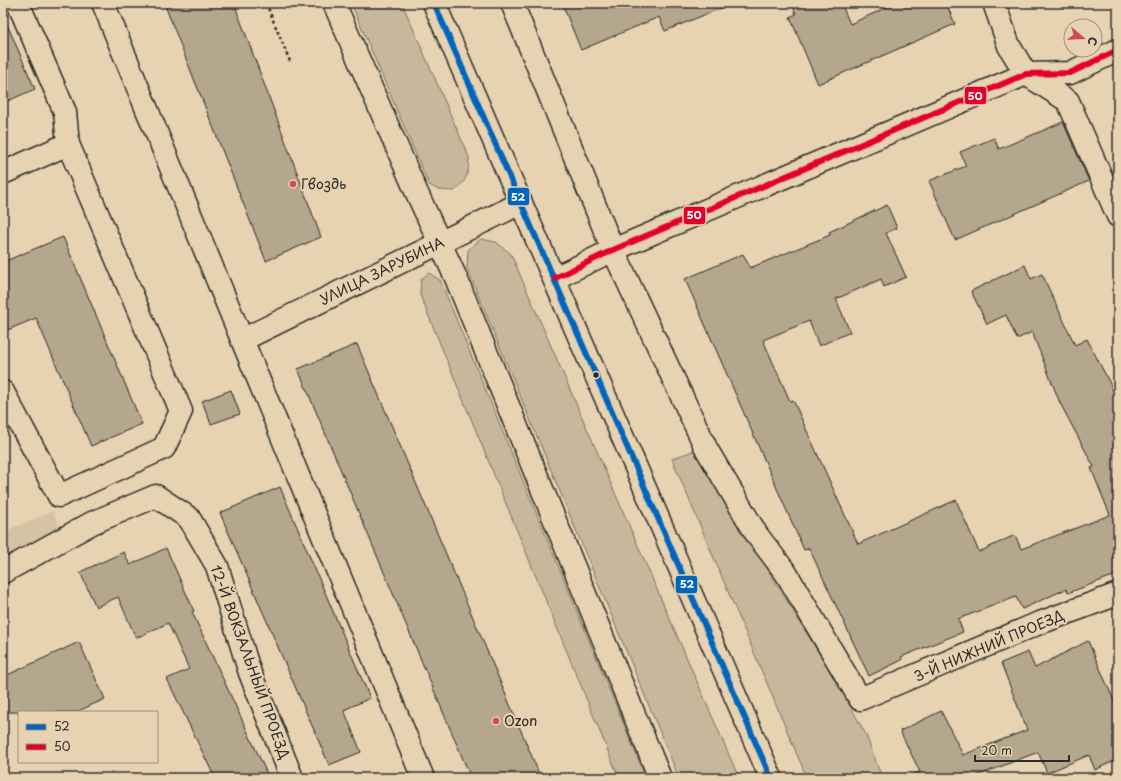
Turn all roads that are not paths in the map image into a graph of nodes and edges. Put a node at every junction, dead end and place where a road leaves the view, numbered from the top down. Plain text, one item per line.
1 (18, 3) edge
2 (103, 3) edge
3 (334, 3) edge
4 (434, 3) edge
5 (512, 3) edge
6 (994, 3) edge
7 (1118, 50) edge
8 (1026, 74) junction
9 (68, 144) junction
10 (3, 172) edge
11 (521, 203) junction
12 (1118, 216) edge
13 (441, 242) junction
14 (613, 250) junction
15 (555, 278) junction
16 (242, 340) junction
17 (3, 392) edge
18 (3, 572) edge
19 (1118, 594) edge
20 (292, 778) edge
21 (423, 778) edge
22 (660, 778) edge
23 (771, 778) edge

1 - 9 street
2 - 16 street
3 - 13 street
4 - 11 street
5 - 14 street
6 - 8 street
7 - 8 street
8 - 12 street
8 - 14 street
9 - 10 street
9 - 17 street
11 - 13 street, УЛИЦА ЗАРУБИНА
11 - 15 street
13 - 16 street, УЛИЦА ЗАРУБИНА
13 - 22 street
14 - 15 street
14 - 19 street, 3-Й НИЖНИЙ ПРОЕЗД
15 - 23 street
16 - 21 street
18 - 20 street, 12-Й ВОКЗАЛЬНЫЙ ПРОЕЗД

